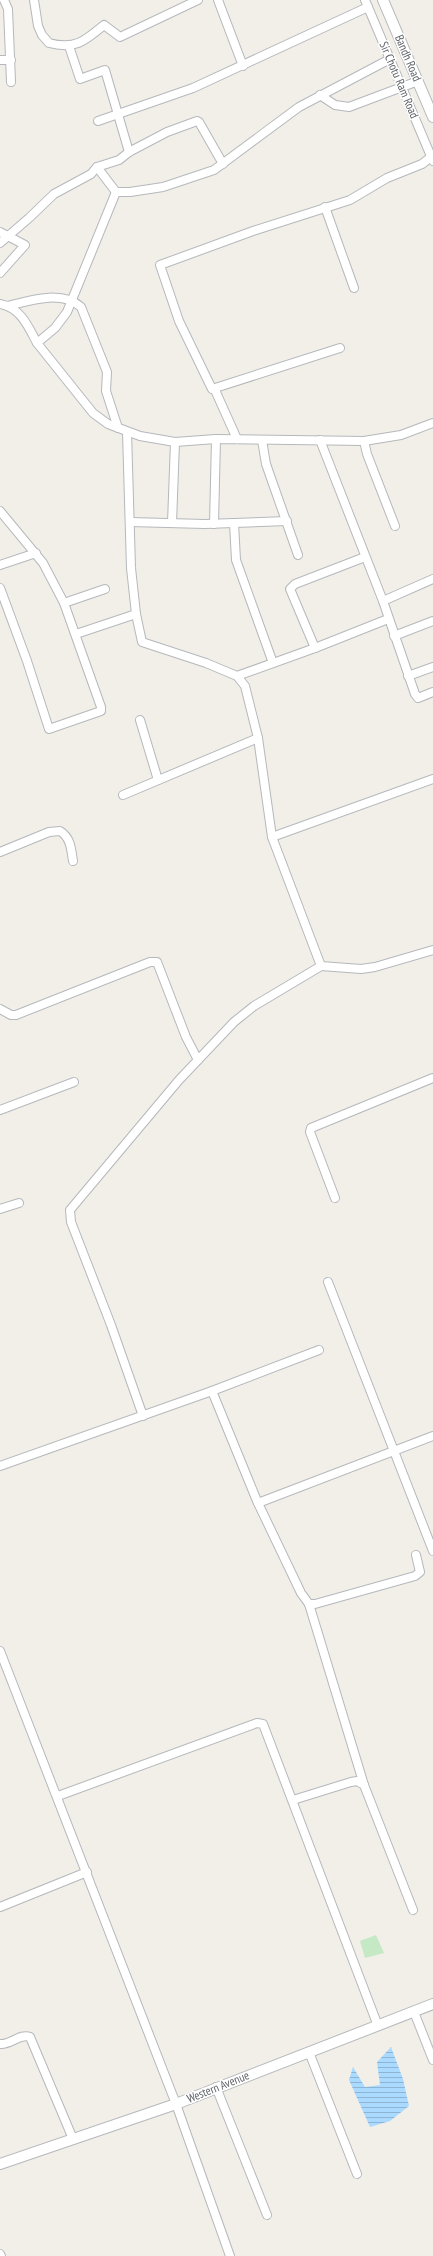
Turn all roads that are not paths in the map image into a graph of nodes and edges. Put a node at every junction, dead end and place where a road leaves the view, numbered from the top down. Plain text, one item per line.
1 (4, 0) edge
2 (34, 0) edge
3 (198, 0) edge
4 (218, 0) edge
5 (383, 0) edge
6 (367, 4) edge
7 (68, 46) junction
8 (390, 59) junction
9 (0, 60) edge
10 (11, 60) junction
11 (243, 66) junction
12 (418, 81) junction
13 (11, 82) dead end
14 (402, 88) junction
15 (320, 95) junction
16 (117, 114) junction
17 (433, 117) edge
18 (98, 121) dead end
19 (129, 152) junction
20 (432, 159) edge
21 (223, 164) junction
22 (96, 167) junction
23 (116, 192) junction
24 (325, 208) junction
25 (4, 234) edge
26 (0, 243) edge
27 (0, 273) edge
28 (354, 288) dead end
29 (73, 299) junction
30 (4, 305) edge
31 (37, 343) junction
32 (340, 348) dead end
33 (215, 390) junction
34 (433, 423) edge
35 (118, 428) junction
36 (127, 432) junction
37 (216, 439) junction
38 (237, 439) junction
39 (262, 440) junction
40 (320, 440) junction
41 (364, 441) junction
42 (175, 442) junction
43 (0, 511) edge
44 (287, 521) junction
45 (130, 522) junction
46 (172, 523) junction
47 (234, 523) junction
48 (214, 524) junction
49 (395, 526) dead end
50 (36, 553) junction
51 (298, 555) dead end
52 (364, 557) junction
53 (0, 565) edge
54 (433, 579) edge
55 (0, 588) edge
56 (105, 589) dead end
57 (382, 601) junction
58 (64, 603) junction
59 (136, 614) junction
60 (388, 619) junction
61 (433, 621) edge
62 (76, 634) junction
63 (394, 636) junction
64 (315, 648) junction
65 (273, 663) junction
66 (433, 667) edge
67 (237, 676) junction
68 (408, 676) junction
69 (433, 692) edge
70 (140, 720) dead end
71 (258, 738) junction
72 (158, 780) junction
73 (433, 780) edge
74 (123, 795) dead end
75 (272, 837) junction
76 (0, 852) edge
77 (72, 860) dead end
78 (433, 950) edge
79 (321, 966) junction
80 (0, 1009) edge
81 (198, 1060) junction
82 (433, 1078) edge
83 (74, 1082) dead end
84 (0, 1110) edge
85 (335, 1198) dead end
86 (19, 1203) dead end
87 (0, 1209) edge
88 (328, 1282) dead end
89 (319, 1350) dead end
90 (212, 1391) junction
91 (144, 1416) junction
92 (433, 1436) edge
93 (394, 1450) junction
94 (0, 1466) edge
95 (258, 1503) junction
96 (433, 1551) edge
97 (416, 1555) dead end
98 (309, 1604) junction
99 (0, 1651) edge
100 (364, 1785) junction
101 (58, 1796) junction
102 (293, 1800) junction
103 (87, 1872) junction
104 (0, 1907) edge
105 (413, 1910) dead end
106 (433, 2004) edge
107 (414, 2012) junction
108 (378, 2026) junction
109 (0, 2044) edge
110 (309, 2052) junction
111 (433, 2060) edge
112 (216, 2087) junction
113 (176, 2104) junction
114 (73, 2139) junction
115 (0, 2164) edge
116 (357, 2174) dead end
117 (267, 2215) dead end
118 (230, 2256) edge

1 - 10 street
2 - 7 street
3 - 7 street
4 - 11 street
5 - 12 street, Bandh Road
6 - 8 street, Sir Chotu Ram Road
6 - 11 street
7 - 16 street
8 - 14 street, Sir Chotu Ram Road
8 - 15 street
9 - 10 street
10 - 13 street
11 - 16 street
12 - 14 street
12 - 17 street, Bandh Road
14 - 15 street
14 - 20 street, Sir Chotu Ram Road
15 - 21 street
16 - 18 street
16 - 19 street
19 - 21 street
19 - 22 street
20 - 24 street
21 - 23 street
22 - 23 street
22 - 25 street
23 - 29 street
24 - 28 street
24 - 33 street
25 - 26 street
25 - 27 street
29 - 30 street
29 - 31 street
29 - 35 street
30 - 31 street
31 - 35 street
32 - 33 street
33 - 38 street
34 - 41 street
35 - 36 street
36 - 42 street
36 - 45 street
37 - 38 street
37 - 42 street
37 - 48 street
38 - 39 street
39 - 40 street
39 - 44 street
40 - 41 street
40 - 52 street
41 - 49 street
42 - 46 street
43 - 50 street
44 - 47 street
44 - 51 street
45 - 46 street
45 - 59 street
46 - 48 street
47 - 48 street
47 - 65 street
50 - 53 street
50 - 58 street
52 - 57 street
52 - 64 street
54 - 57 street
55 - 62 street
56 - 58 street
57 - 60 street
58 - 62 street
59 - 62 street
59 - 67 street
60 - 63 street
60 - 64 street
61 - 63 street
63 - 68 street
64 - 65 street
65 - 67 street
66 - 68 street
67 - 71 street
68 - 69 street
70 - 72 street
71 - 72 street
71 - 75 street
72 - 74 street
73 - 75 street
75 - 79 street
76 - 77 street
78 - 79 street
79 - 81 street
80 - 81 street
81 - 91 street
82 - 85 street
83 - 84 street
86 - 87 street
88 - 93 street
89 - 90 street
90 - 91 street
90 - 95 street
91 - 94 street
92 - 93 street
93 - 95 street
93 - 96 street
95 - 98 street
97 - 98 street
98 - 100 street
99 - 101 street
100 - 102 street
100 - 105 street
101 - 102 street
101 - 103 street
102 - 108 street
103 - 104 street
103 - 113 street
106 - 107 street, Western Avenue
107 - 108 street, Western Avenue
107 - 111 street
108 - 110 street, Western Avenue
109 - 114 street
110 - 112 street, Western Avenue
110 - 116 street
112 - 113 street, Western Avenue
112 - 117 street
113 - 114 street, Western Avenue
113 - 118 street
114 - 115 street, Western Avenue

